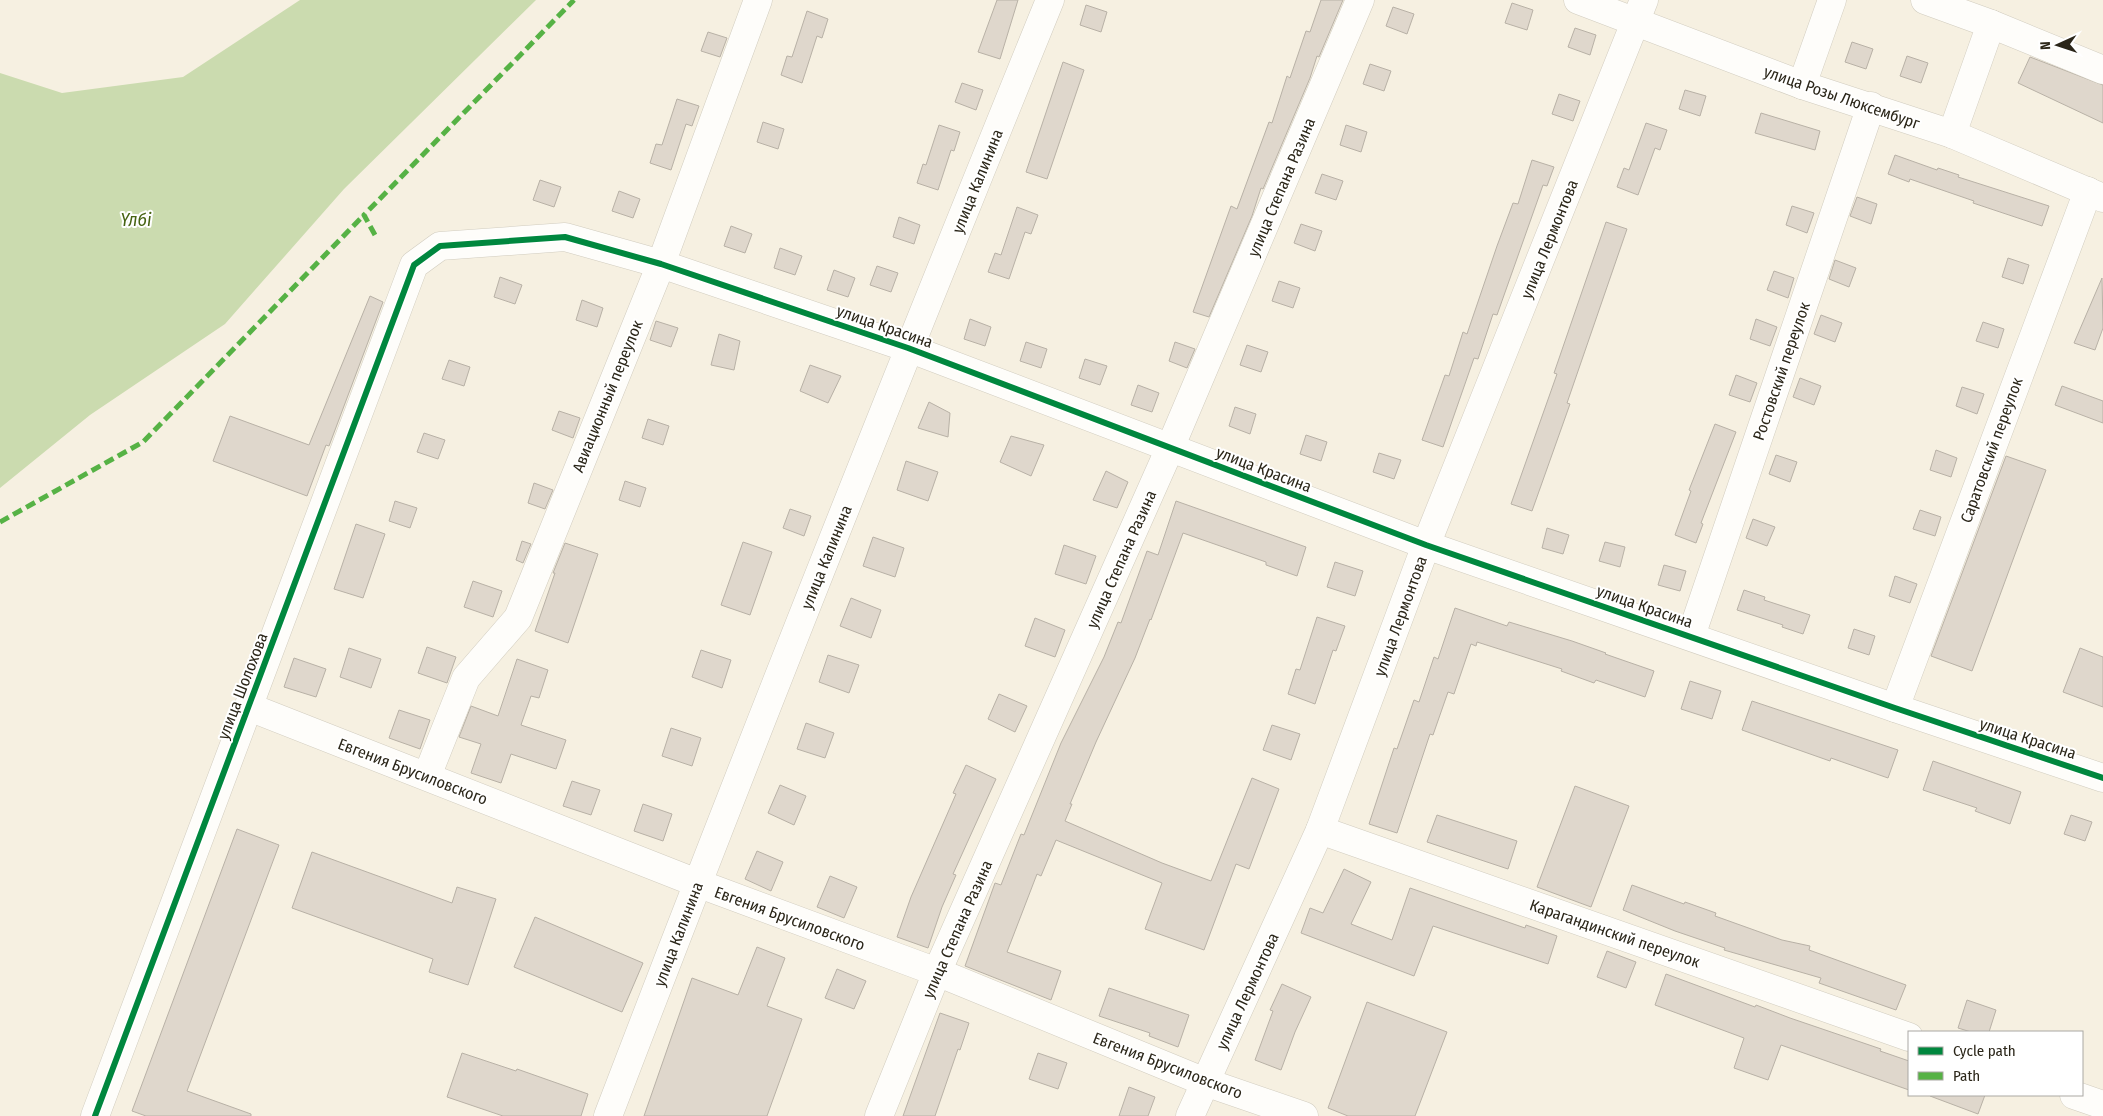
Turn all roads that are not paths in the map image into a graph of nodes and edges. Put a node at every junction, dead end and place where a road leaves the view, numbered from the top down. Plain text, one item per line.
1 (758, 0) edge
2 (1050, 0) edge
3 (1360, 0) edge
4 (1578, 0) edge
5 (1832, 0) edge
6 (1925, 0) edge
7 (1640, 12) edge
8 (1991, 24) junction
9 (2103, 70) edge
10 (1802, 85) junction
11 (1871, 106) junction
12 (1952, 134) junction
13 (2095, 195) edge
14 (661, 264) junction
15 (414, 266) joint
16 (908, 348) junction
17 (1170, 448) junction
18 (1426, 545) junction
19 (1691, 636) junction
20 (249, 707) junction
21 (1895, 708) junction
22 (426, 776) junction
23 (2103, 778) edge
24 (1320, 830) junction
25 (698, 883) junction
26 (936, 972) junction
27 (1908, 1037) edge
28 (1205, 1082) junction
29 (2077, 1096) edge
30 (2103, 1105) edge
31 (95, 1116) edge
32 (608, 1116) edge
33 (879, 1116) edge
34 (1190, 1116) edge
35 (1304, 1116) edge

1 - 14 street, Авиационный переулок
2 - 16 street, улица Калинина
3 - 17 street, улица Степана Разина
4 - 7 street, улица Розы Люксембург
5 - 10 street
6 - 8 street
7 - 10 street, улица Розы Люксембург
7 - 18 street, улица Лермонтова
8 - 9 street
8 - 12 street
10 - 11 street, улица Розы Люксембург
11 - 12 street, улица Розы Люксембург
11 - 19 street, Ростовский переулок
12 - 13 street, улица Розы Люксембург
13 - 21 street, Саратовский переулок
14 - 15 street, улица Красина
14 - 16 street, улица Красина
14 - 22 street, Авиационный переулок
15 - 20 street, улица Шолохова
16 - 17 street, улица Красина
16 - 25 street, улица Калинина
17 - 18 street, улица Красина
17 - 26 street, улица Степана Разина
18 - 19 street, улица Красина
18 - 24 street, улица Лермонтова
19 - 21 street, улица Красина
20 - 22 street, Евгения Брусиловского
20 - 31 street, улица Шолохова
21 - 23 street, улица Красина
22 - 25 street, Евгения Брусиловского
24 - 27 street, Карагандинский переулок
24 - 28 street, улица Лермонтова
25 - 26 street, Евгения Брусиловского
25 - 32 street, улица Калинина
26 - 28 street, Евгения Брусиловского
26 - 33 street, улица Степана Разина
28 - 34 street, улица Лермонтова
28 - 35 street, Евгения Брусиловского
29 - 30 street

